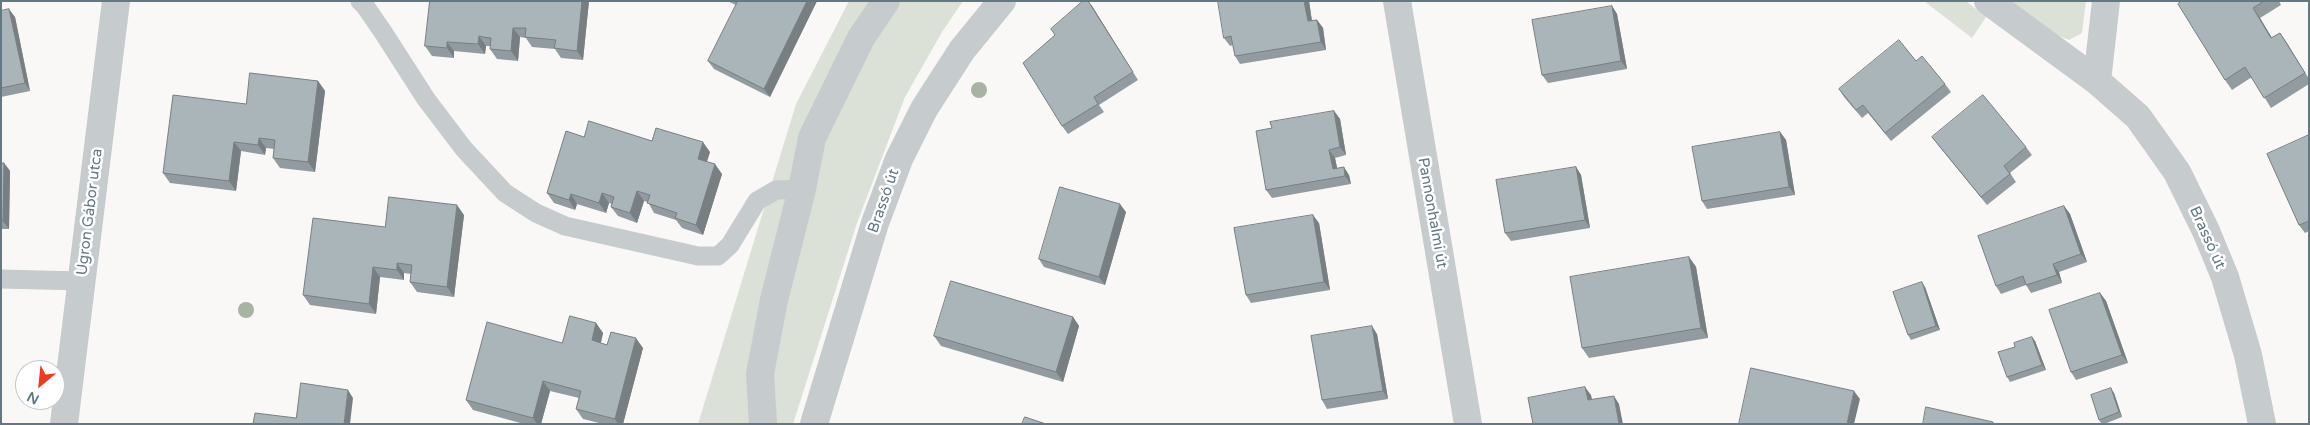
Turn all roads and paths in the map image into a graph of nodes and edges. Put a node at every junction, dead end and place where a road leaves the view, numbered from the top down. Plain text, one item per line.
1 (116, 1) edge
2 (360, 1) edge
3 (886, 1) edge
4 (1002, 1) edge
5 (1397, 1) edge
6 (1988, 1) edge
7 (2106, 1) edge
8 (2097, 81) junction
9 (802, 190) junction
10 (1, 279) edge
11 (81, 281) junction
12 (64, 424) edge
13 (763, 424) edge
14 (814, 424) edge
15 (1468, 424) edge
16 (2262, 424) edge

1 - 11 street, Ugron Gábor utca
2 - 9 lane
3 - 9 street
4 - 14 street, Brassó út
5 - 15 street, Pannonhalmi út
6 - 8 street, Brassó út
7 - 8 street
8 - 16 street, Brassó út
9 - 13 street
10 - 11 lane
11 - 12 street, Ugron Gábor utca

